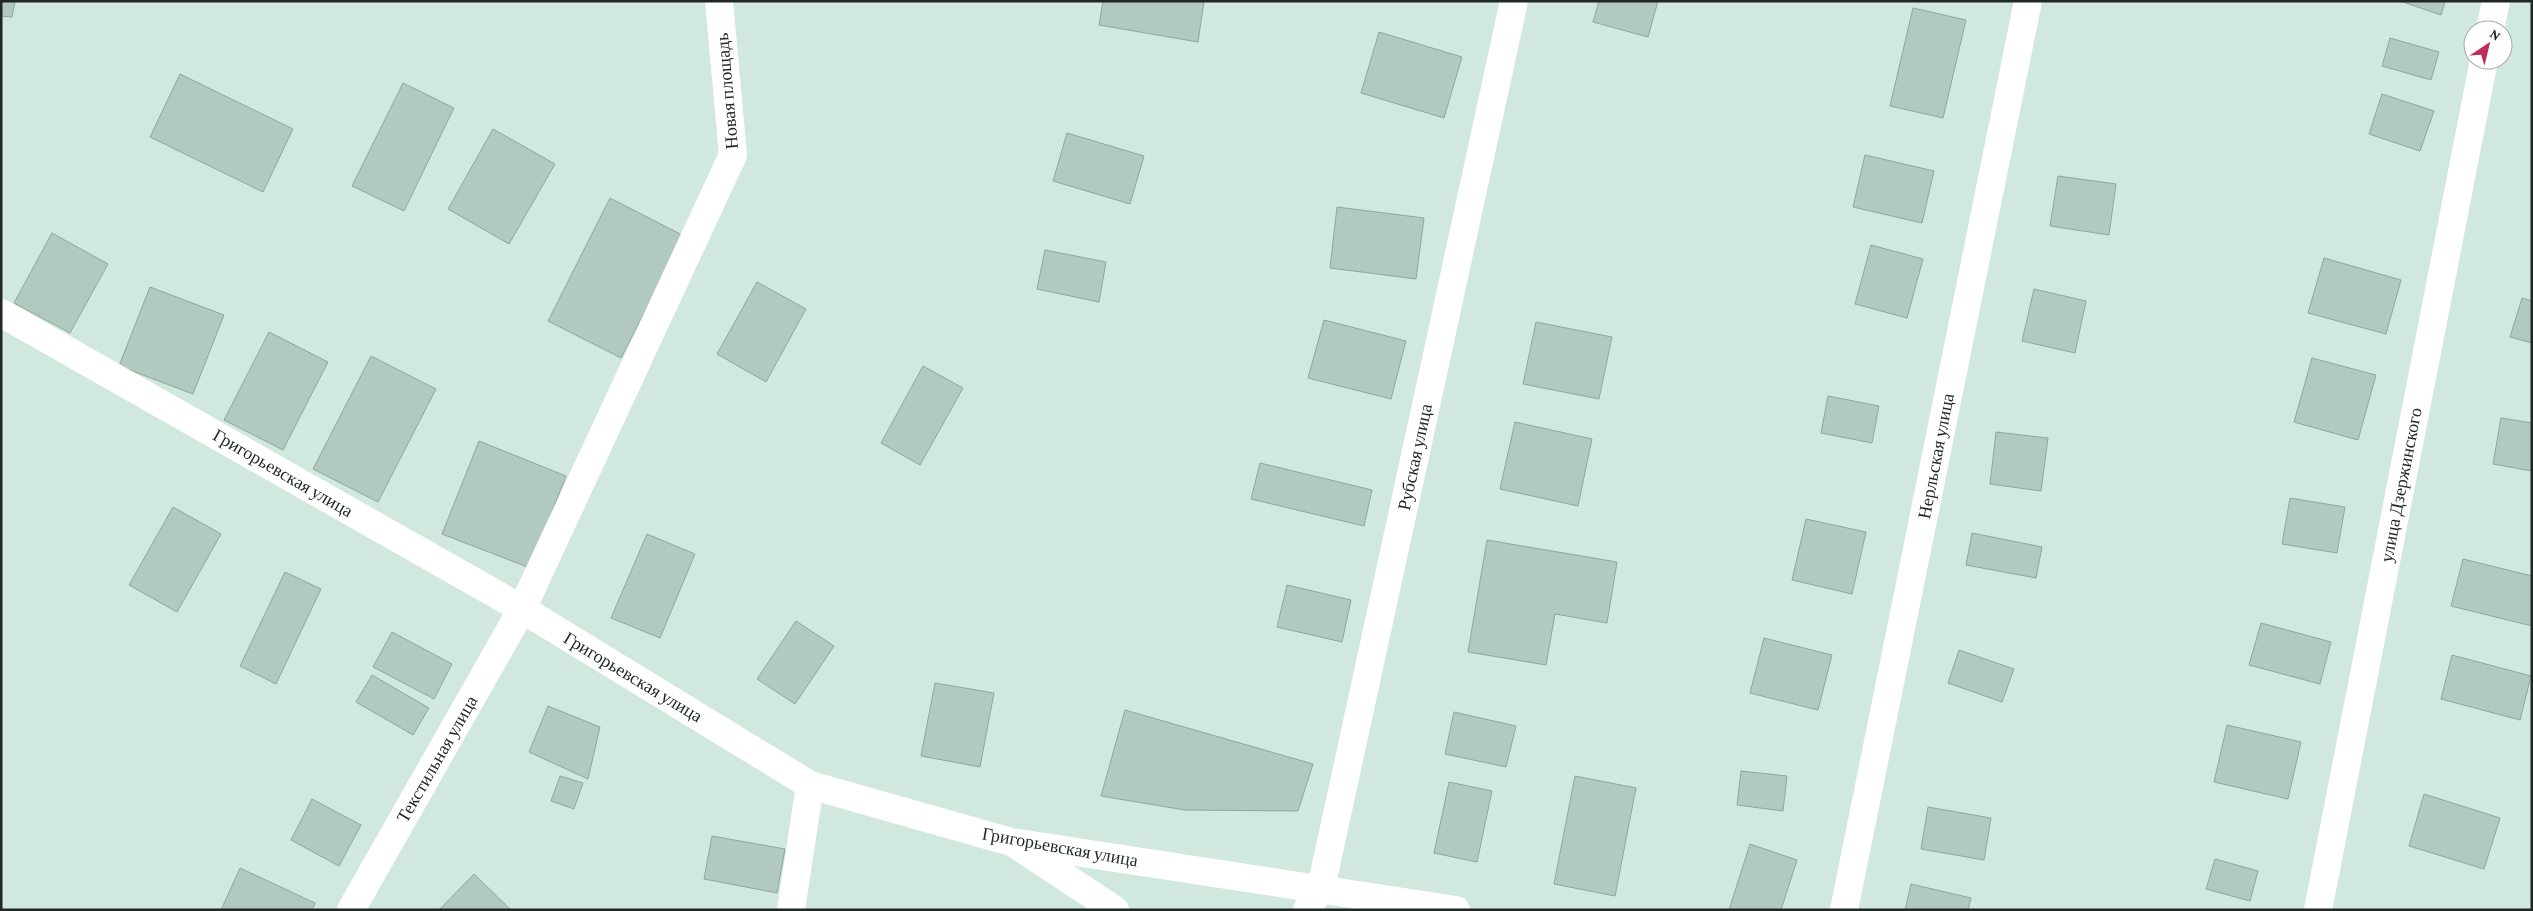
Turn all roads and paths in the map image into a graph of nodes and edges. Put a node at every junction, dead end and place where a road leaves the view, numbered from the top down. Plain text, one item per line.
1 (719, 1) edge
2 (1514, 1) edge
3 (2028, 1) edge
4 (2496, 1) edge
5 (2492, 20) edge
6 (2482, 70) edge
7 (1, 313) edge
8 (522, 609) junction
9 (810, 785) junction
10 (1012, 842) junction
11 (1314, 899) edge
12 (351, 910) edge
13 (791, 910) edge
14 (1115, 910) edge
15 (1456, 910) edge
16 (1844, 910) edge
17 (2318, 910) edge

1 - 8 street, Новая площадь
2 - 11 street, Рубская улица
3 - 16 street, Нерльская улица
4 - 5 street
6 - 17 street, улица Дзержинского
7 - 8 street, Григорьевская улица
8 - 9 street, Григорьевская улица
8 - 12 street, Текстильная улица
9 - 10 street, Григорьевская улица
9 - 13 street
10 - 11 street, Григорьевская улица
10 - 14 street
11 - 15 street, Григорьевская улица

